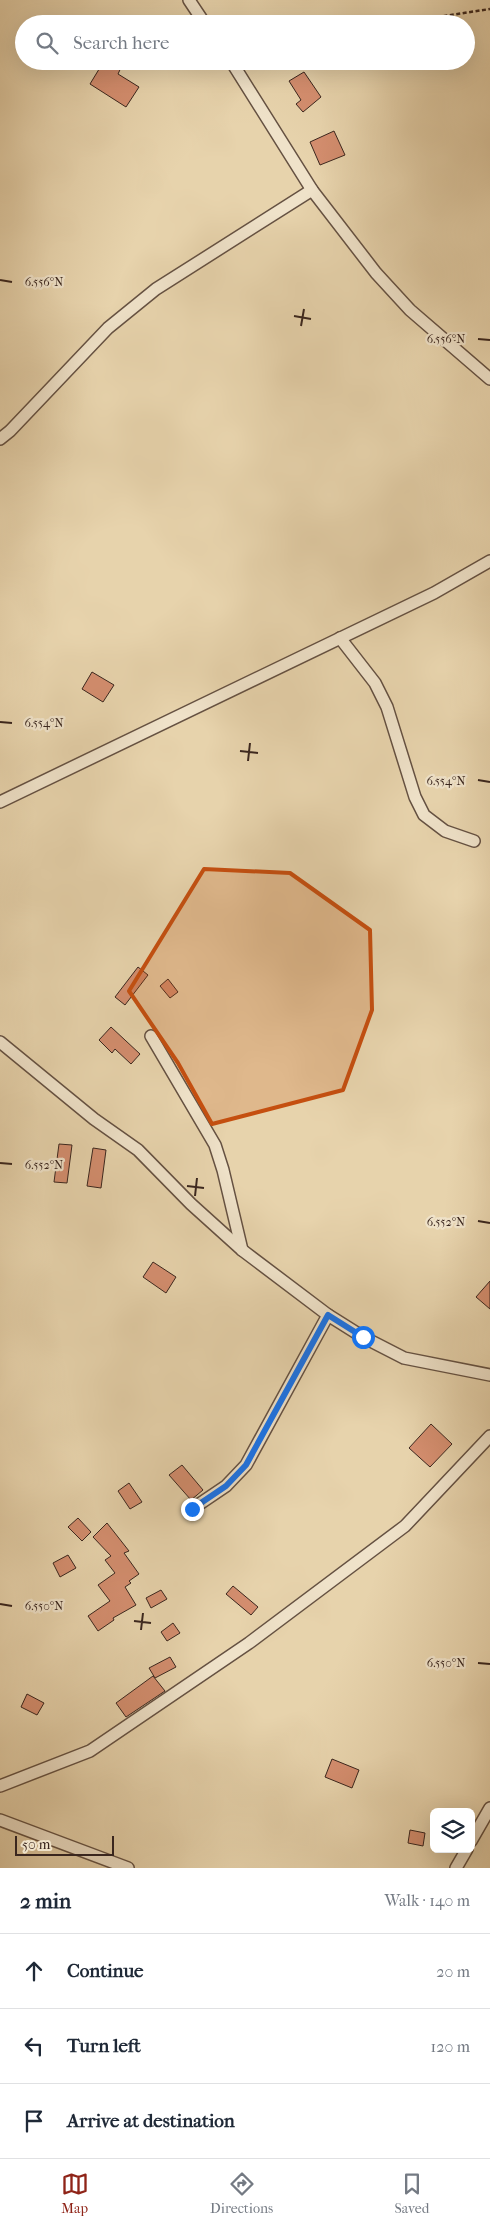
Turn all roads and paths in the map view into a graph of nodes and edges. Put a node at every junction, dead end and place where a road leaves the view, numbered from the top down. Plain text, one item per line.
1 (189, 0) edge
2 (490, 9) edge
3 (199, 15) edge
4 (451, 15) edge
5 (237, 70) edge
6 (312, 190) junction
7 (490, 379) edge
8 (0, 439) edge
9 (490, 561) edge
10 (340, 638) junction
11 (0, 802) edge
12 (474, 841) dead end
13 (151, 1036) dead end
14 (0, 1042) edge
15 (242, 1250) junction
16 (328, 1315) junction
17 (490, 1375) edge
18 (490, 1436) edge
19 (192, 1509) dead end
20 (0, 1786) edge
21 (490, 1808) edge
22 (0, 1820) edge
23 (475, 1834) edge
24 (464, 1853) edge
25 (128, 1868) edge
26 (456, 1868) edge

1 - 3 street
2 - 4 path
5 - 6 street
6 - 7 street
6 - 8 street
9 - 10 street
10 - 11 street
10 - 12 street
13 - 15 street
14 - 15 street
15 - 16 street
16 - 17 street
16 - 19 street
18 - 20 street
21 - 23 street
22 - 25 street
24 - 26 street

